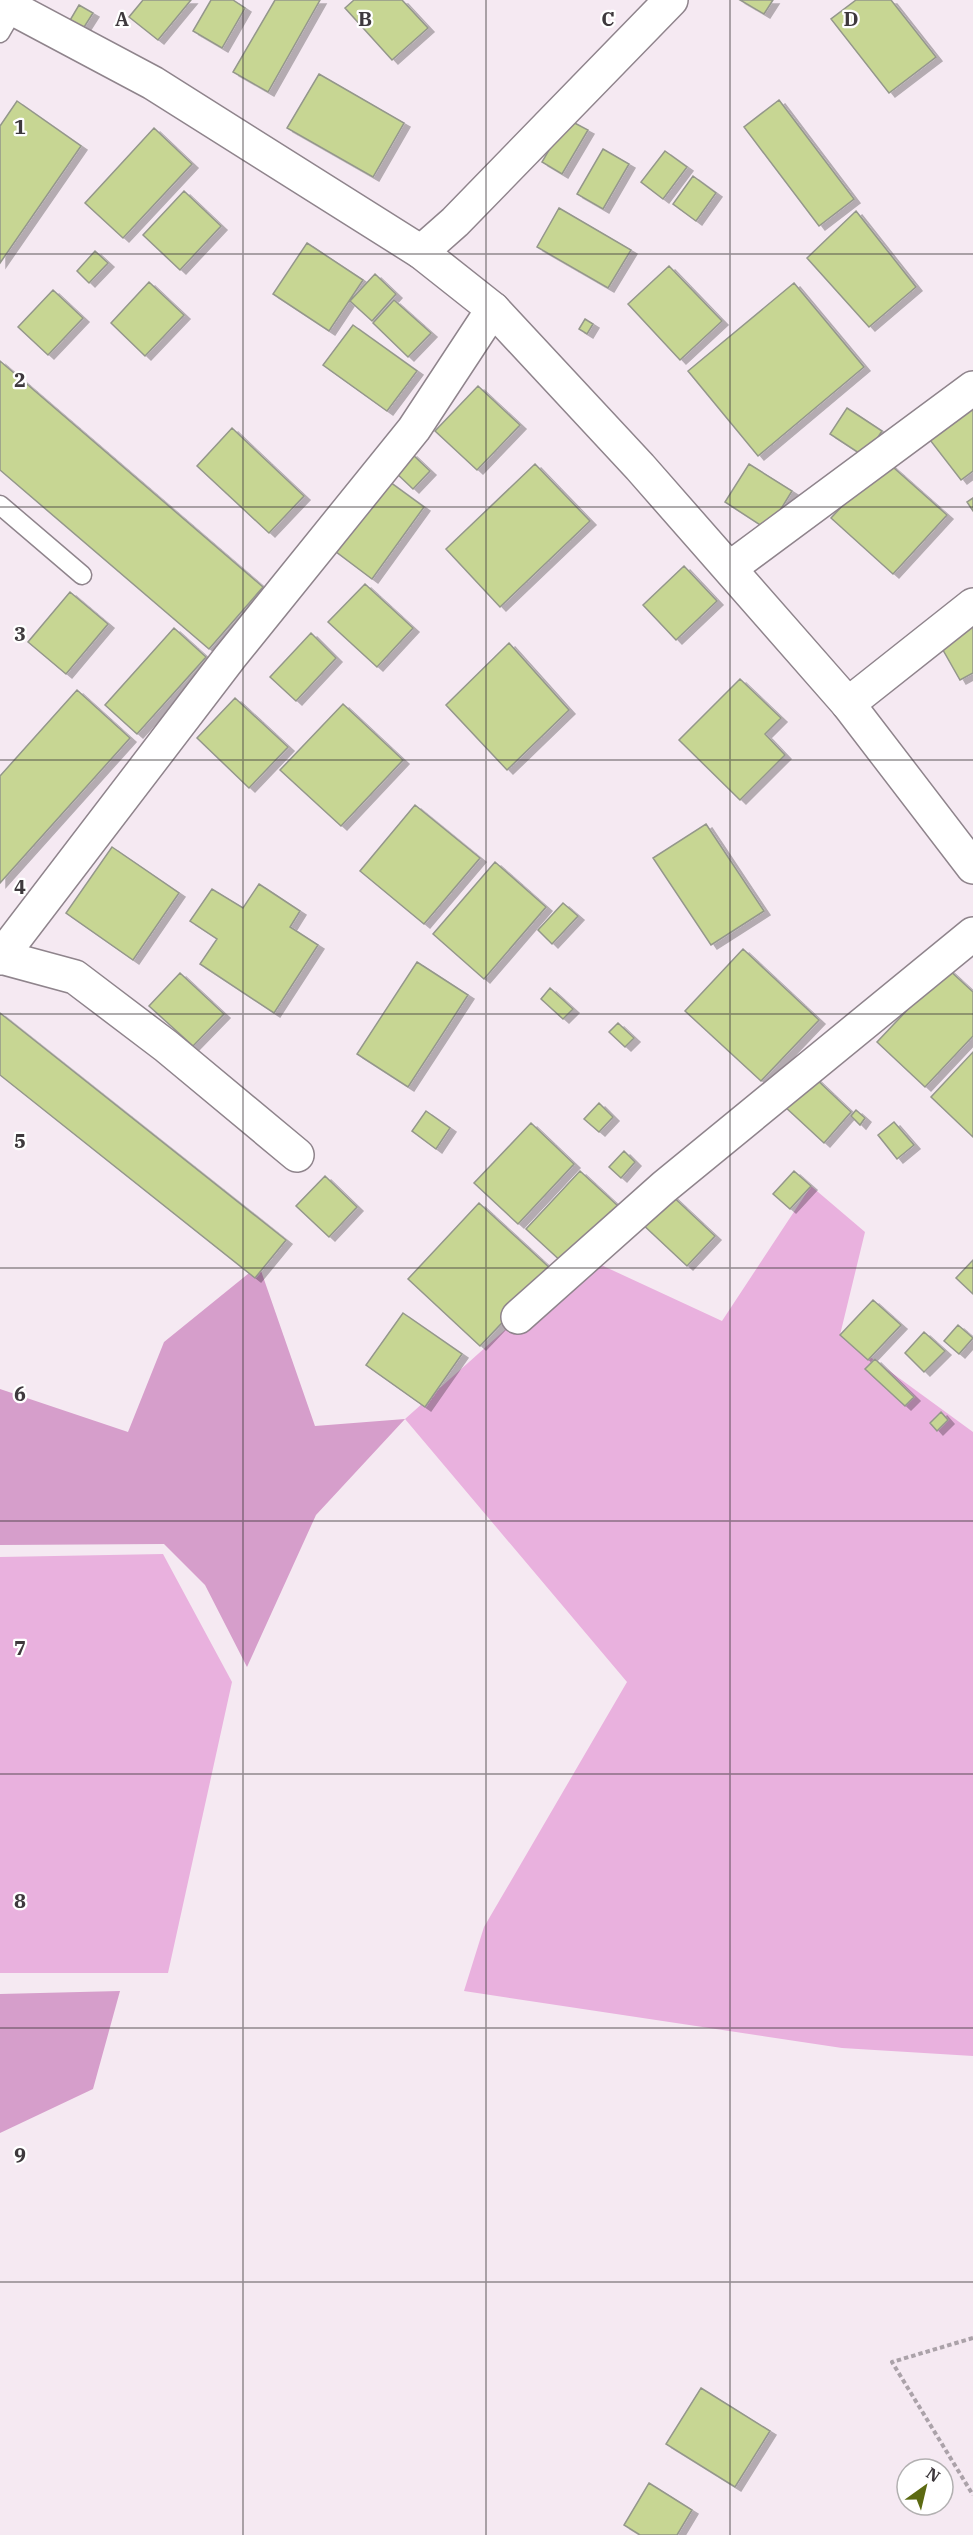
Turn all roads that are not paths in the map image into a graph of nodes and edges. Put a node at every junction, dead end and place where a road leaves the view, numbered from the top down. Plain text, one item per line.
1 (671, 0) edge
2 (9, 11) edge
3 (421, 252) junction
4 (493, 309) junction
5 (973, 388) edge
6 (0, 505) edge
7 (730, 568) junction
8 (82, 574) dead end
9 (973, 605) edge
10 (848, 704) junction
11 (973, 867) edge
12 (973, 934) edge
13 (0, 958) edge
14 (297, 1155) dead end
15 (518, 1317) dead end

1 - 3 street
2 - 3 street
3 - 4 street
4 - 7 street
4 - 13 street
5 - 7 street
6 - 8 lane
7 - 10 street
9 - 10 street
10 - 11 street
12 - 15 street
13 - 14 street

